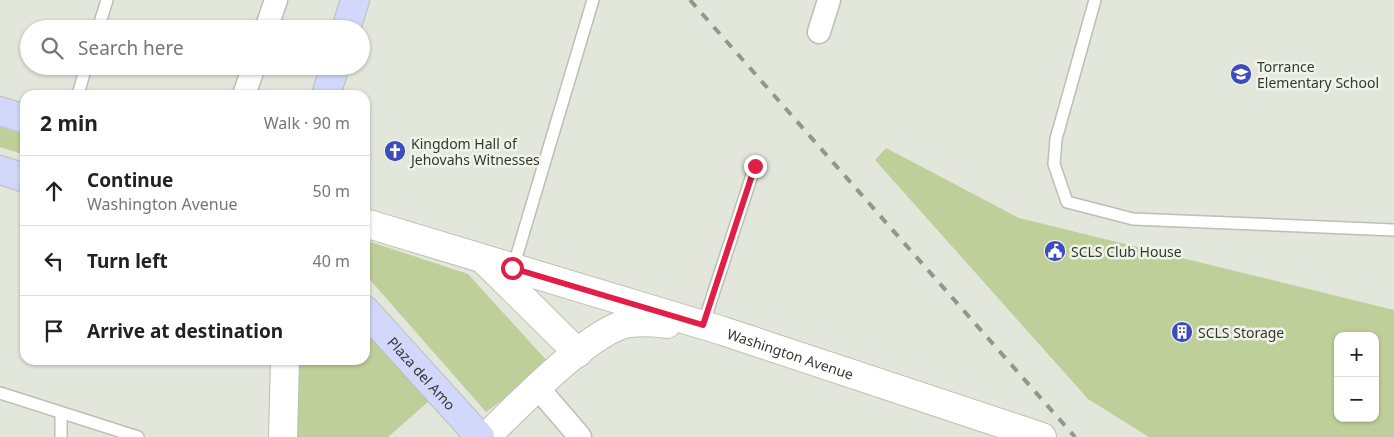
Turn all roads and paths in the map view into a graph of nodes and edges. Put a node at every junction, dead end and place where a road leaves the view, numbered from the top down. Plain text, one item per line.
1 (107, 0) edge
2 (276, 0) edge
3 (355, 0) edge
4 (593, 0) edge
5 (829, 0) edge
6 (1096, 0) edge
7 (101, 20) edge
8 (269, 20) edge
9 (349, 20) edge
10 (820, 32) dead end
11 (84, 75) edge
12 (251, 75) edge
13 (332, 75) edge
14 (79, 90) edge
15 (246, 90) edge
16 (328, 90) edge
17 (0, 111) edge
18 (20, 117) edge
19 (755, 166) dead end
20 (0, 170) edge
21 (20, 176) edge
22 (370, 225) edge
23 (1394, 230) edge
24 (483, 259) junction
25 (512, 268) junction
26 (370, 316) edge
27 (713, 328) junction
28 (578, 353) junction
29 (285, 365) edge
30 (538, 388) junction
31 (0, 393) edge
32 (61, 413) junction
33 (61, 437) edge
34 (138, 437) edge
35 (283, 437) edge
36 (480, 437) edge
37 (486, 437) edge
38 (580, 437) edge
39 (1042, 437) edge

1 - 7 lane
2 - 8 street
3 - 9 main road
4 - 25 lane
5 - 10 street
6 - 23 lane
11 - 14 lane
12 - 15 street
13 - 16 main road
17 - 18 main road
19 - 27 lane
20 - 21 main road
22 - 24 street, Washington Avenue
24 - 25 street, Washington Avenue
24 - 28 street
25 - 27 street, Washington Avenue
26 - 36 main road, Plaza del Amo
27 - 28 street
27 - 39 street, Washington Avenue
28 - 30 street
29 - 35 street
30 - 37 street
30 - 38 street
31 - 32 lane
32 - 33 lane
32 - 34 lane

